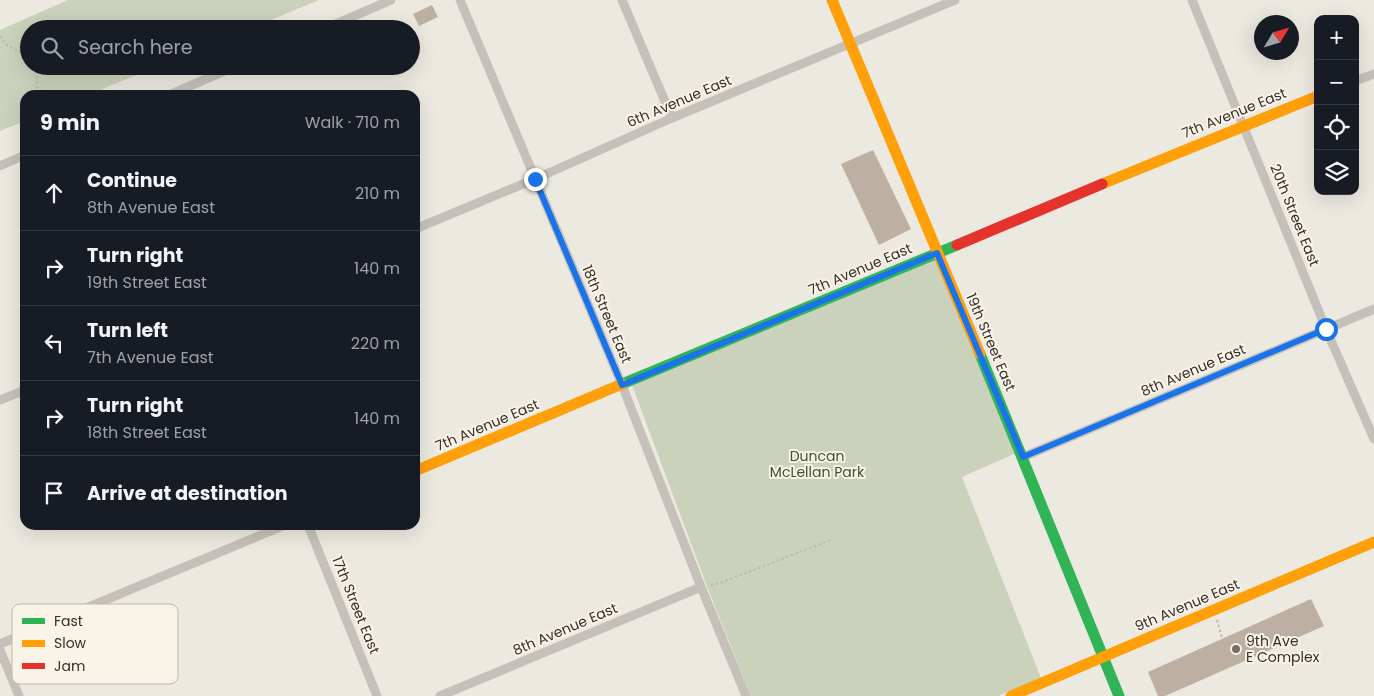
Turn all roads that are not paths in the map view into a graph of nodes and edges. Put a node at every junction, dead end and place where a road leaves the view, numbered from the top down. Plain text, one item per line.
1 (391, 0) edge
2 (460, 0) edge
3 (622, 0) edge
4 (832, 0) edge
5 (955, 0) edge
6 (1192, 0) edge
7 (345, 20) edge
8 (849, 43) junction
9 (1374, 74) edge
10 (215, 75) edge
11 (1359, 80) edge
12 (181, 90) edge
13 (1314, 98) edge
14 (672, 118) junction
15 (1244, 125) junction
16 (20, 157) edge
17 (0, 166) edge
18 (535, 179) junction
19 (420, 227) edge
20 (937, 253) junction
21 (1374, 309) edge
22 (1326, 329) junction
23 (622, 385) junction
24 (20, 392) edge
25 (0, 400) edge
26 (1374, 439) edge
27 (1023, 457) junction
28 (420, 469) edge
29 (273, 530) edge
30 (310, 530) edge
31 (1374, 542) edge
32 (701, 587) junction
33 (96, 604) edge
34 (12, 639) edge
35 (0, 644) edge
36 (0, 650) edge
37 (1102, 657) junction
38 (12, 679) edge
39 (14, 684) edge
40 (19, 696) edge
41 (377, 696) edge
42 (440, 696) edge
43 (746, 696) edge
44 (1011, 696) edge
45 (1119, 696) edge

1 - 7 street
2 - 18 street, 18th Street East
3 - 14 street
4 - 8 street, 19th Street East
5 - 8 street, 6th Avenue East
6 - 15 street, 20th Street East
8 - 14 street, 6th Avenue East
8 - 20 street, 19th Street East
9 - 11 street
10 - 12 street
13 - 15 street, 7th Avenue East
14 - 18 street, 6th Avenue East
15 - 20 street, 7th Avenue East
15 - 22 street, 20th Street East
16 - 17 street
18 - 19 street, 6th Avenue East
18 - 23 street, 18th Street East
20 - 23 street, 7th Avenue East
20 - 27 street, 19th Street East
21 - 22 street, 8th Avenue East
22 - 26 street, 20th Street East
22 - 27 street, 8th Avenue East
23 - 28 street, 7th Avenue East
23 - 32 street, 18th Street East
24 - 25 street
27 - 37 street, 19th Street East
29 - 33 street
30 - 41 street, 17th Street East
31 - 37 street, 9th Avenue East
32 - 42 street, 8th Avenue East
32 - 43 street, 18th Street East
34 - 35 street
36 - 38 street
37 - 44 street, 9th Avenue East
37 - 45 street, 19th Street East
39 - 40 street

